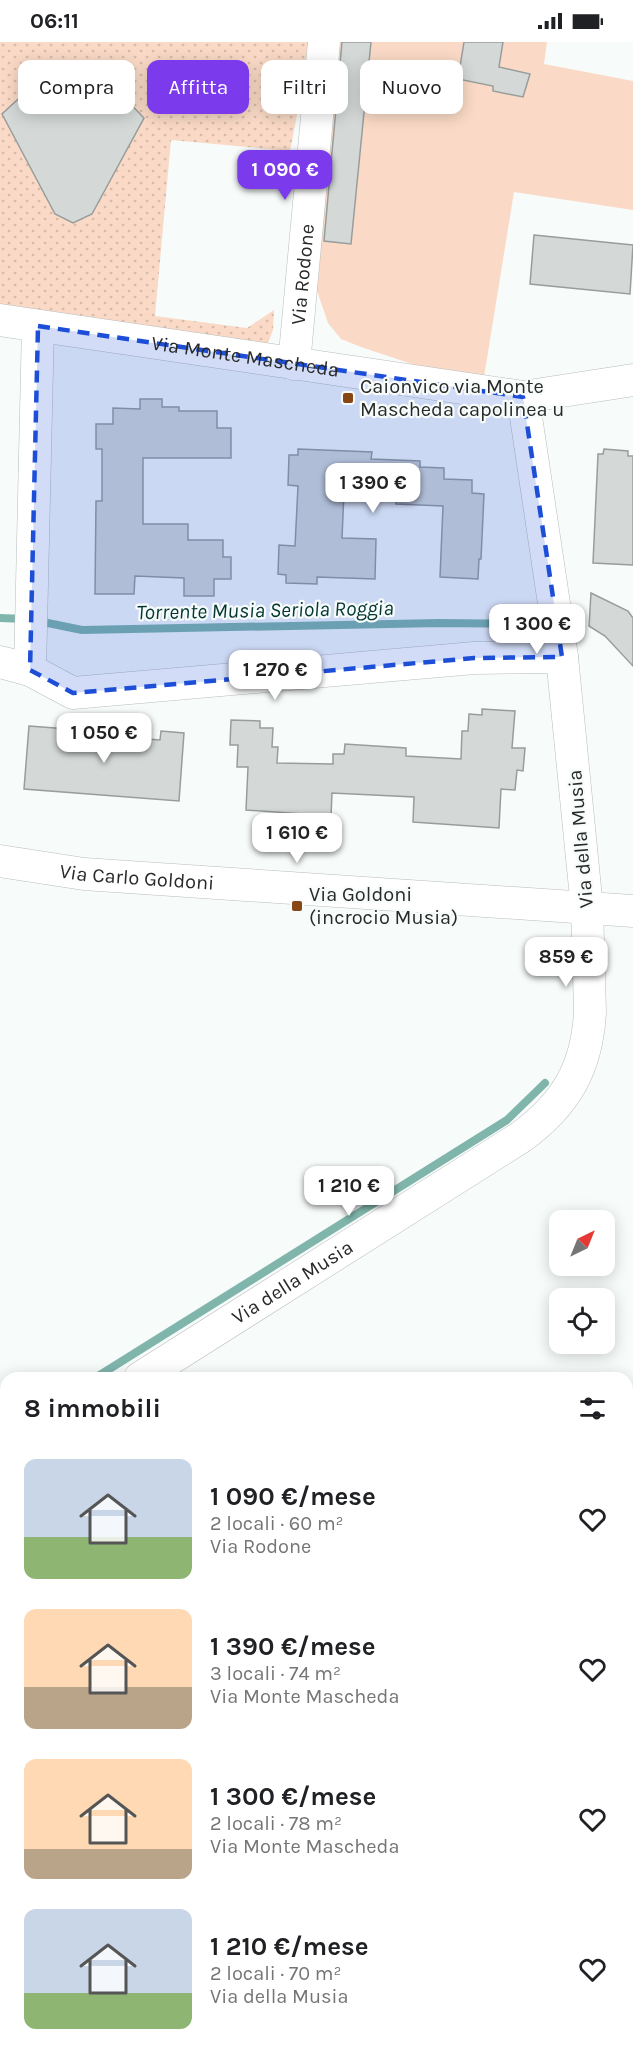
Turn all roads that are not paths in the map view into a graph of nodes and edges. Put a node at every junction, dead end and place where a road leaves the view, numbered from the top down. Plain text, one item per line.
1 (324, 42) edge
2 (0, 320) edge
3 (38, 326) junction
4 (294, 364) junction
5 (633, 380) edge
6 (522, 397) junction
7 (562, 657) junction
8 (0, 663) edge
9 (30, 670) junction
10 (0, 861) edge
11 (587, 908) junction
12 (633, 911) edge
13 (150, 1372) edge

1 - 4 street, Via Rodone
2 - 3 street, Via Monte Mascheda
3 - 4 street, Via Monte Mascheda
3 - 9 street
4 - 6 street, Via Monte Mascheda
5 - 6 street
6 - 7 street, Via della Musia
7 - 9 street
7 - 11 street, Via della Musia
8 - 9 street
10 - 11 street, Via Carlo Goldoni
11 - 12 street, Via Carlo Goldoni
11 - 13 street, Via della Musia

